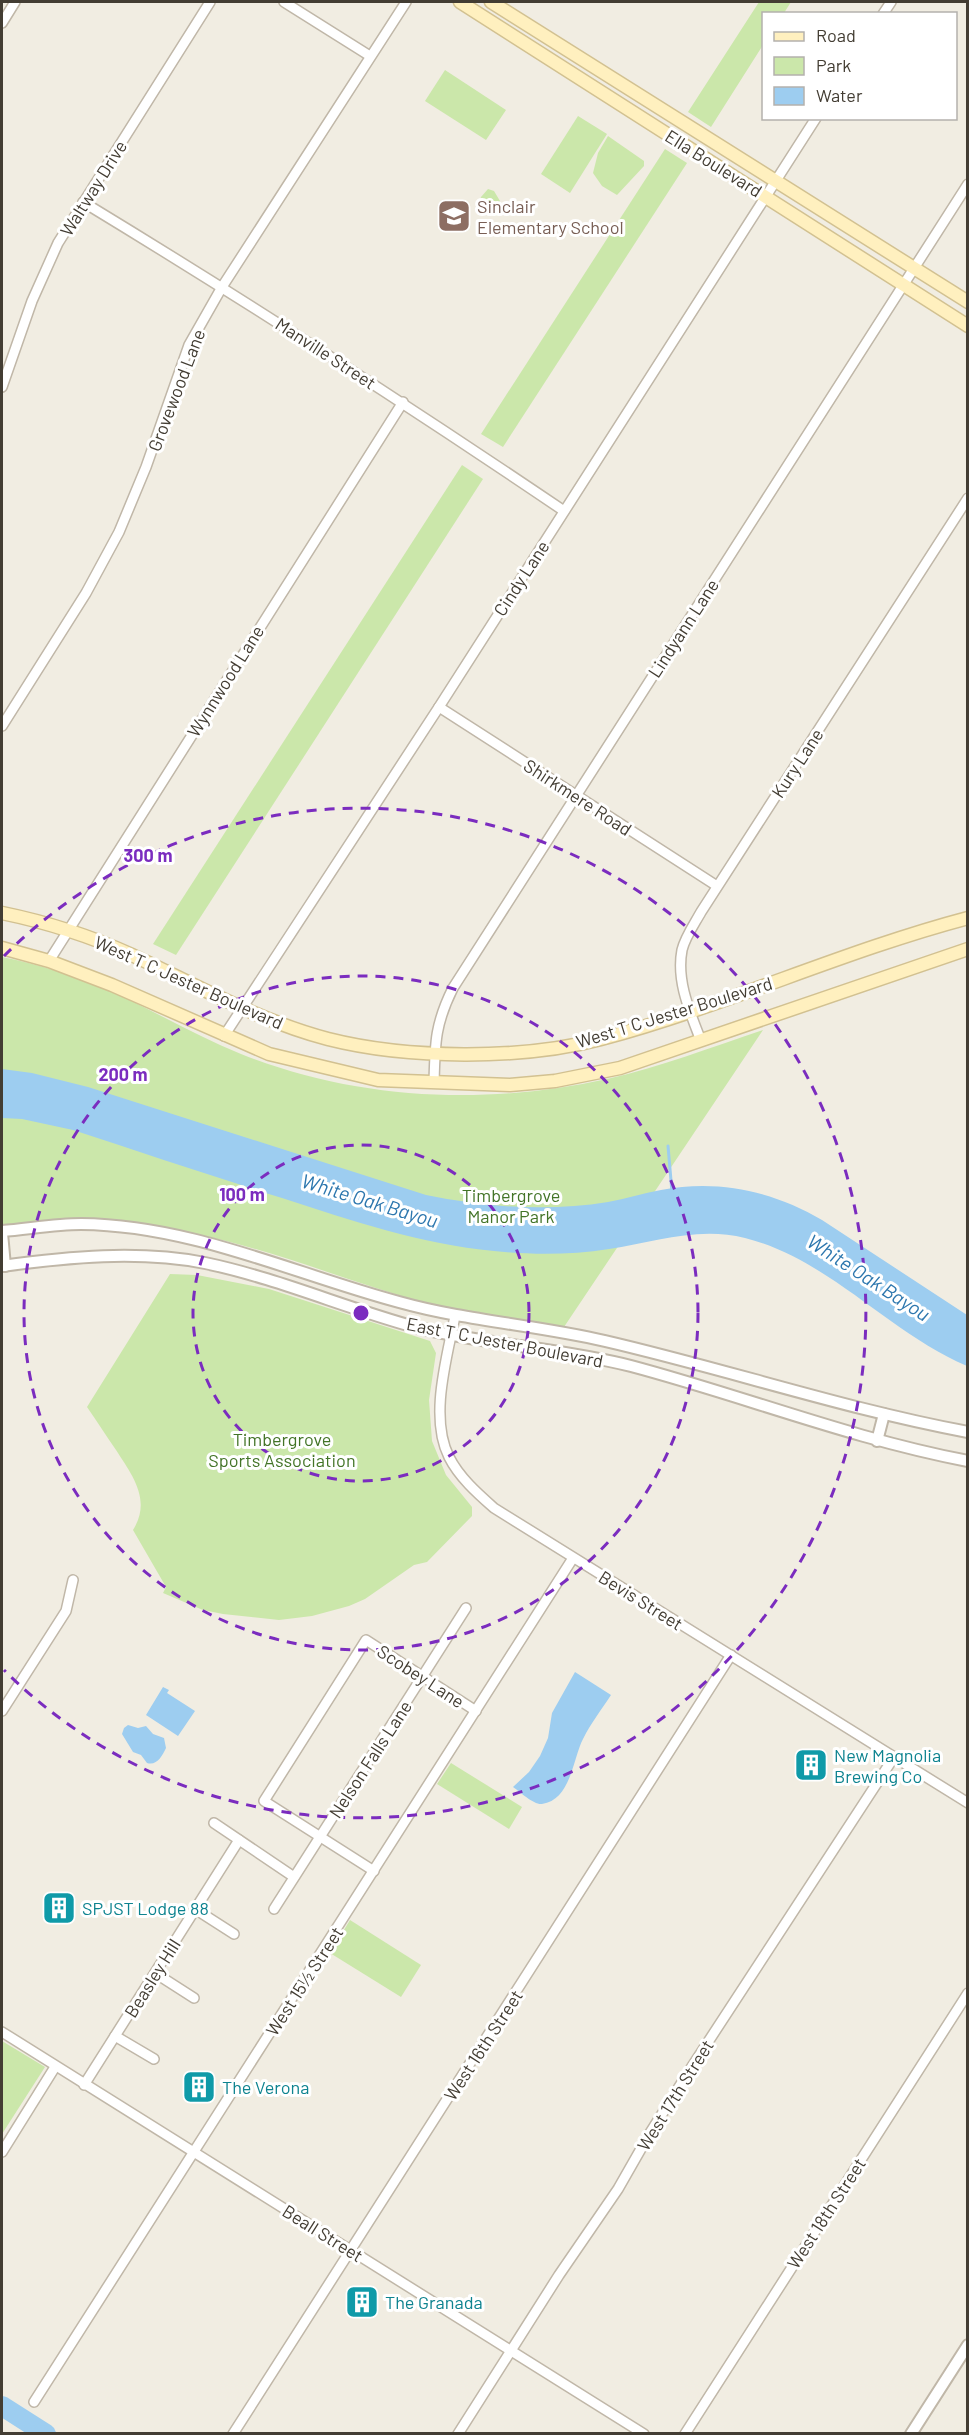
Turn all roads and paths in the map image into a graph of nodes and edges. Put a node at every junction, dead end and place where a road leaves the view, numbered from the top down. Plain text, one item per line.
1 (15, 2) edge
2 (210, 2) edge
3 (284, 2) edge
4 (406, 2) edge
5 (460, 2) edge
6 (491, 2) edge
7 (2, 23) edge
8 (370, 56) junction
9 (589, 65) junction
10 (580, 78) junction
11 (815, 120) edge
12 (776, 181) junction
13 (968, 184) edge
14 (766, 196) junction
15 (83, 202) junction
16 (914, 267) junction
17 (903, 285) junction
18 (222, 287) junction
19 (968, 302) edge
20 (968, 326) edge
21 (2, 387) edge
22 (403, 402) junction
23 (968, 498) edge
24 (564, 511) junction
25 (439, 707) junction
26 (2, 726) edge
27 (576, 796) junction
28 (717, 886) junction
29 (2, 914) edge
30 (968, 918) edge
31 (68, 930) junction
32 (2, 948) edge
33 (968, 949) edge
34 (49, 961) junction
35 (243, 1008) junction
36 (690, 1011) junction
37 (224, 1036) junction
38 (701, 1041) junction
39 (435, 1054) junction
40 (434, 1083) junction
41 (2, 1232) edge
42 (3, 1266) edge
43 (455, 1316) junction
44 (452, 1335) junction
45 (676, 1359) junction
46 (670, 1377) junction
47 (884, 1414) junction
48 (968, 1432) edge
49 (877, 1441) junction
50 (968, 1461) edge
51 (573, 1558) junction
52 (72, 1580) dead end
53 (466, 1608) dead end
54 (731, 1655) junction
55 (422, 1677) junction
56 (2, 1711) edge
57 (476, 1711) junction
58 (894, 1757) junction
59 (968, 1803) edge
60 (214, 1823) dead end
61 (320, 1837) junction
62 (239, 1840) junction
63 (374, 1871) junction
64 (294, 1877) junction
65 (195, 1909) junction
66 (274, 1909) dead end
67 (234, 1934) dead end
68 (155, 1973) junction
69 (968, 1993) edge
70 (194, 1998) dead end
71 (2, 2032) edge
72 (115, 2036) junction
73 (154, 2059) dead end
74 (55, 2067) junction
75 (84, 2085) junction
76 (2, 2152) edge
77 (194, 2153) junction
78 (351, 2250) junction
79 (968, 2345) edge
80 (511, 2351) junction
81 (34, 2402) dead end
82 (233, 2433) edge
83 (458, 2433) edge
84 (644, 2433) edge
85 (685, 2433) edge
86 (910, 2433) edge

1 - 7 street
2 - 15 street, Waltway Drive
3 - 8 street
4 - 8 street, Grovewood Lane
5 - 10 main road, Ella Boulevard
6 - 9 main road, Ella Boulevard
8 - 18 street, Grovewood Lane
9 - 10 main road
9 - 12 main road, Ella Boulevard
10 - 14 main road, Ella Boulevard
11 - 12 street, Cindy Lane
12 - 14 street, Cindy Lane
12 - 16 main road, Ella Boulevard
13 - 16 street, Lindyann Lane
14 - 17 main road, Ella Boulevard
14 - 24 street, Cindy Lane
15 - 18 street, Manville Street
15 - 21 street, Waltway Drive
16 - 17 street, Lindyann Lane
16 - 19 main road, Ella Boulevard
17 - 20 main road, Ella Boulevard
17 - 27 street, Lindyann Lane
18 - 22 street, Manville Street
18 - 26 street, Grovewood Lane
22 - 24 street, Manville Street
22 - 31 street, Wynnwood Lane
23 - 28 street, Kury Lane
24 - 25 street, Cindy Lane
25 - 27 street, Shirkmere Road
25 - 35 street, Cindy Lane
27 - 28 street, Shirkmere Road
27 - 39 street, Lindyann Lane
28 - 36 street, Kury Lane
29 - 31 main road, West T C Jester Boulevard
30 - 36 main road, West T C Jester Boulevard
31 - 34 street, Wynnwood Lane
31 - 35 main road, West T C Jester Boulevard
32 - 34 main road, West T C Jester Boulevard
33 - 38 main road, West T C Jester Boulevard
34 - 37 main road, West T C Jester Boulevard
35 - 37 street, Cindy Lane
35 - 39 main road, West T C Jester Boulevard
36 - 38 street, Kury Lane
36 - 39 main road, West T C Jester Boulevard
37 - 40 main road, West T C Jester Boulevard
38 - 40 main road, West T C Jester Boulevard
39 - 40 street, Lindyann Lane
41 - 42 street
41 - 43 street, East T C Jester Boulevard
42 - 44 street, East T C Jester Boulevard
43 - 44 street, Bevis Street
43 - 45 street, East T C Jester Boulevard
44 - 46 street, East T C Jester Boulevard
44 - 51 street, Bevis Street
45 - 46 street
45 - 47 street, East T C Jester Boulevard
46 - 49 street, East T C Jester Boulevard
47 - 48 street, East T C Jester Boulevard
47 - 49 street
49 - 50 street, East T C Jester Boulevard
51 - 54 street, Bevis Street
51 - 57 street, West 15½ Street
52 - 56 street
53 - 55 street, Nelson Falls Lane
54 - 58 street, Bevis Street
54 - 78 street, West 16th Street
55 - 57 street, Scobey Lane
55 - 61 street, Nelson Falls Lane
55 - 61 street, Scobey Lane
57 - 63 street, West 15½ Street
58 - 59 street, Bevis Street
58 - 80 street, West 17th Street
60 - 62 street
61 - 63 street
61 - 64 street, Nelson Falls Lane
62 - 64 street
62 - 65 street, Beasley Hill
63 - 77 street, West 15½ Street
64 - 66 street, Nelson Falls Lane
65 - 67 street
65 - 68 street, Beasley Hill
68 - 70 street
68 - 72 street, Beasley Hill
69 - 85 street, West 18th Street
71 - 74 street, Beall Street
72 - 73 street
72 - 75 street, Beasley Hill
74 - 75 street, Beall Street
74 - 76 street
75 - 77 street, Beall Street
77 - 78 street, Beall Street
77 - 81 street, West 15½ Street
78 - 80 street, Beall Street
78 - 82 street, West 16th Street
79 - 86 street
80 - 83 street, West 17th Street
80 - 84 street, Beall Street

